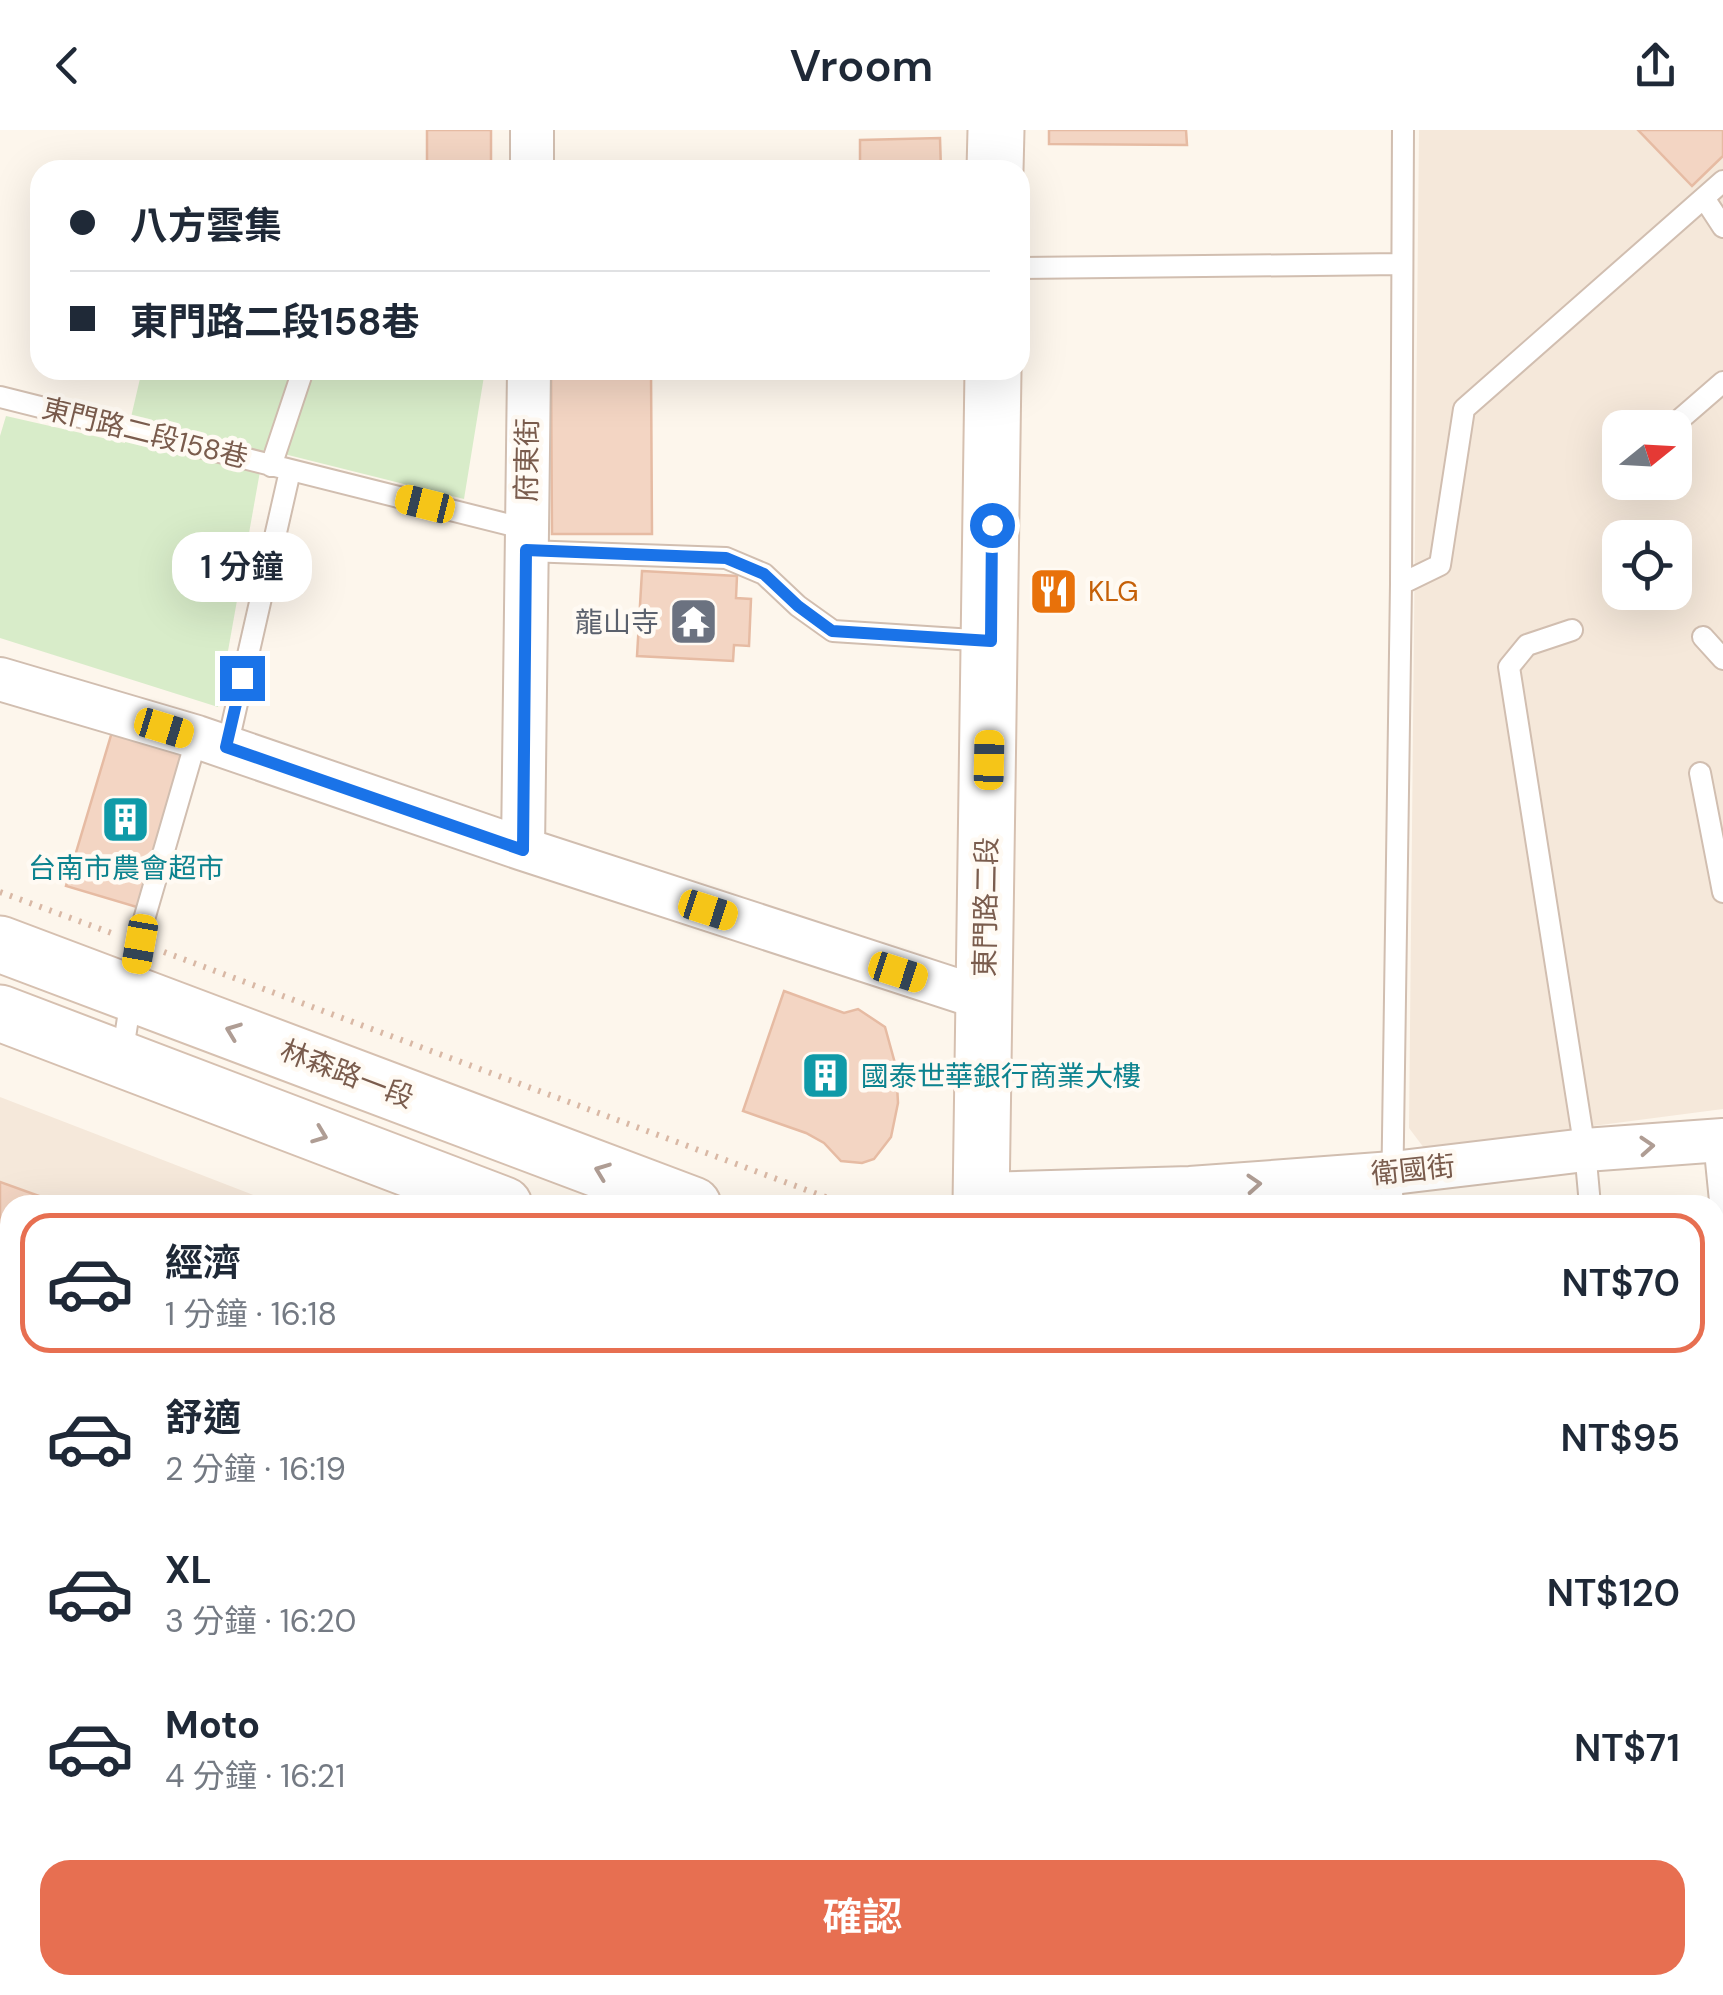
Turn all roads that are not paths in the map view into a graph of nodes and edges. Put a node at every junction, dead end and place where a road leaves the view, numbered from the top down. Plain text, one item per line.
1 (532, 130) edge
2 (996, 130) edge
3 (1402, 130) edge
4 (532, 160) edge
5 (995, 160) edge
6 (1723, 182) edge
7 (1704, 198) junction
8 (1723, 227) edge
9 (1402, 264) junction
10 (1030, 268) edge
11 (301, 380) edge
12 (529, 380) edge
13 (993, 380) edge
14 (1723, 382) edge
15 (0, 397) edge
16 (1691, 410) edge
17 (281, 468) junction
18 (526, 540) junction
19 (1401, 584) junction
20 (1572, 630) dead end
21 (1703, 636) dead end
22 (991, 641) junction
23 (1723, 660) edge
24 (0, 678) edge
25 (212, 742) junction
26 (1700, 772) dead end
27 (523, 850) junction
28 (1723, 892) edge
29 (0, 944) edge
30 (136, 968) junction
31 (984, 1000) junction
32 (0, 1013) edge
33 (122, 1060) junction
34 (1718, 1140) edge
35 (1585, 1150) junction
36 (1393, 1189) edge
37 (474, 1195) edge
38 (669, 1195) edge
39 (978, 1195) edge
40 (1241, 1195) edge
41 (1589, 1195) edge
42 (1721, 1195) edge

1 - 4 street
2 - 5 street
3 - 9 lane
6 - 7 lane
7 - 8 lane
7 - 19 lane
9 - 10 lane
9 - 19 lane
11 - 17 lane
12 - 18 street, 府東街
13 - 22 street, 東門路二段
14 - 16 lane
15 - 17 lane, 東門路二段158巷
17 - 18 lane, 東門路二段158巷
17 - 25 lane
18 - 22 lane, 東門路二段158巷
18 - 27 street, 府東街
19 - 36 lane
20 - 35 lane
21 - 23 lane
22 - 31 street, 東門路二段
24 - 25 street
25 - 27 street
25 - 30 lane
26 - 28 lane
27 - 31 street
29 - 30 street, 林森路一段
30 - 33 lane
38 -> 30 street, 林森路一段
31 - 39 street, 東門路二段
32 - 33 street
33 -> 37 street
35 -> 34 street, 衛國街
34 - 42 lane
35 - 36 street, 衛國街
35 - 41 lane
40 -> 36 street, 衛國街

